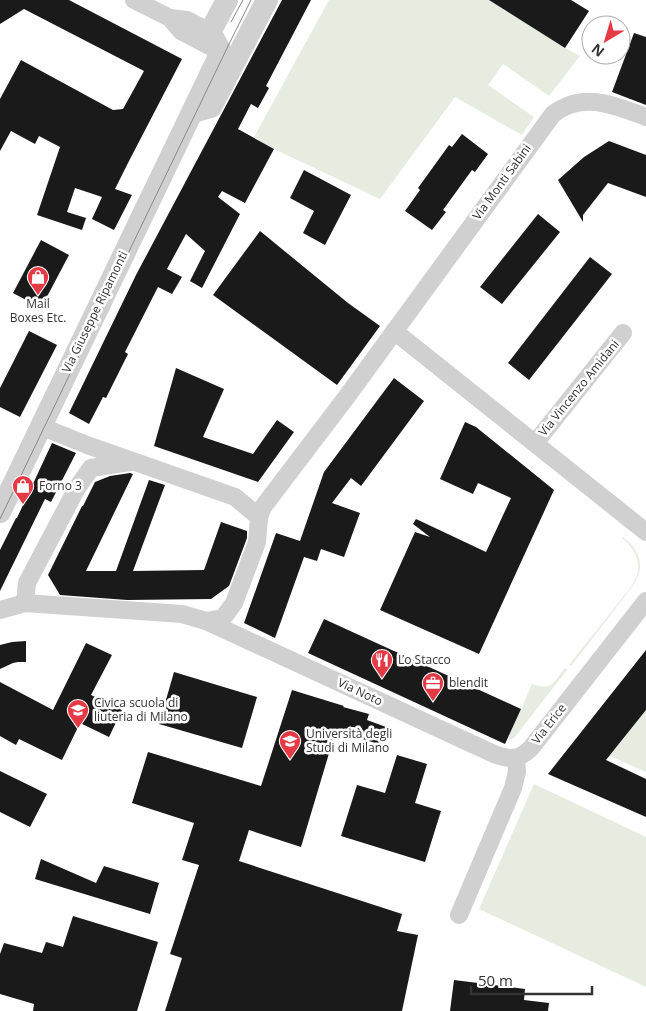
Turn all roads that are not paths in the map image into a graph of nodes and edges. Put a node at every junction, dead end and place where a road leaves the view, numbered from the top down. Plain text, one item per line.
1 (134, 0) edge
2 (227, 0) edge
3 (268, 0) edge
4 (170, 18) junction
5 (210, 32) junction
6 (231, 56) junction
7 (646, 117) edge
8 (394, 330) junction
9 (623, 333) dead end
10 (40, 426) junction
11 (535, 443) junction
12 (133, 462) junction
13 (0, 512) edge
14 (259, 517) junction
15 (646, 532) edge
16 (646, 601) edge
17 (25, 603) junction
18 (0, 610) edge
19 (206, 620) junction
20 (516, 758) junction
21 (460, 914) dead end

1 - 4 street
2 - 5 street
3 - 6 street, Via Giuseppe Ripamonti
4 - 5 street
4 - 6 street
5 - 6 street
6 - 10 street, Via Giuseppe Ripamonti
7 - 8 street, Via Monti Sabini
8 - 11 street
8 - 14 street, Via Monti Sabini
9 - 11 street, Via Vincenzo Amidani
10 - 12 street
10 - 13 street, Via Giuseppe Ripamonti
11 - 15 street
12 - 14 street
12 - 17 street
14 - 19 street
16 - 20 street, Via Erice
17 - 18 street, Via Noto
17 - 19 street, Via Noto
19 - 20 street, Via Noto
20 - 21 street

